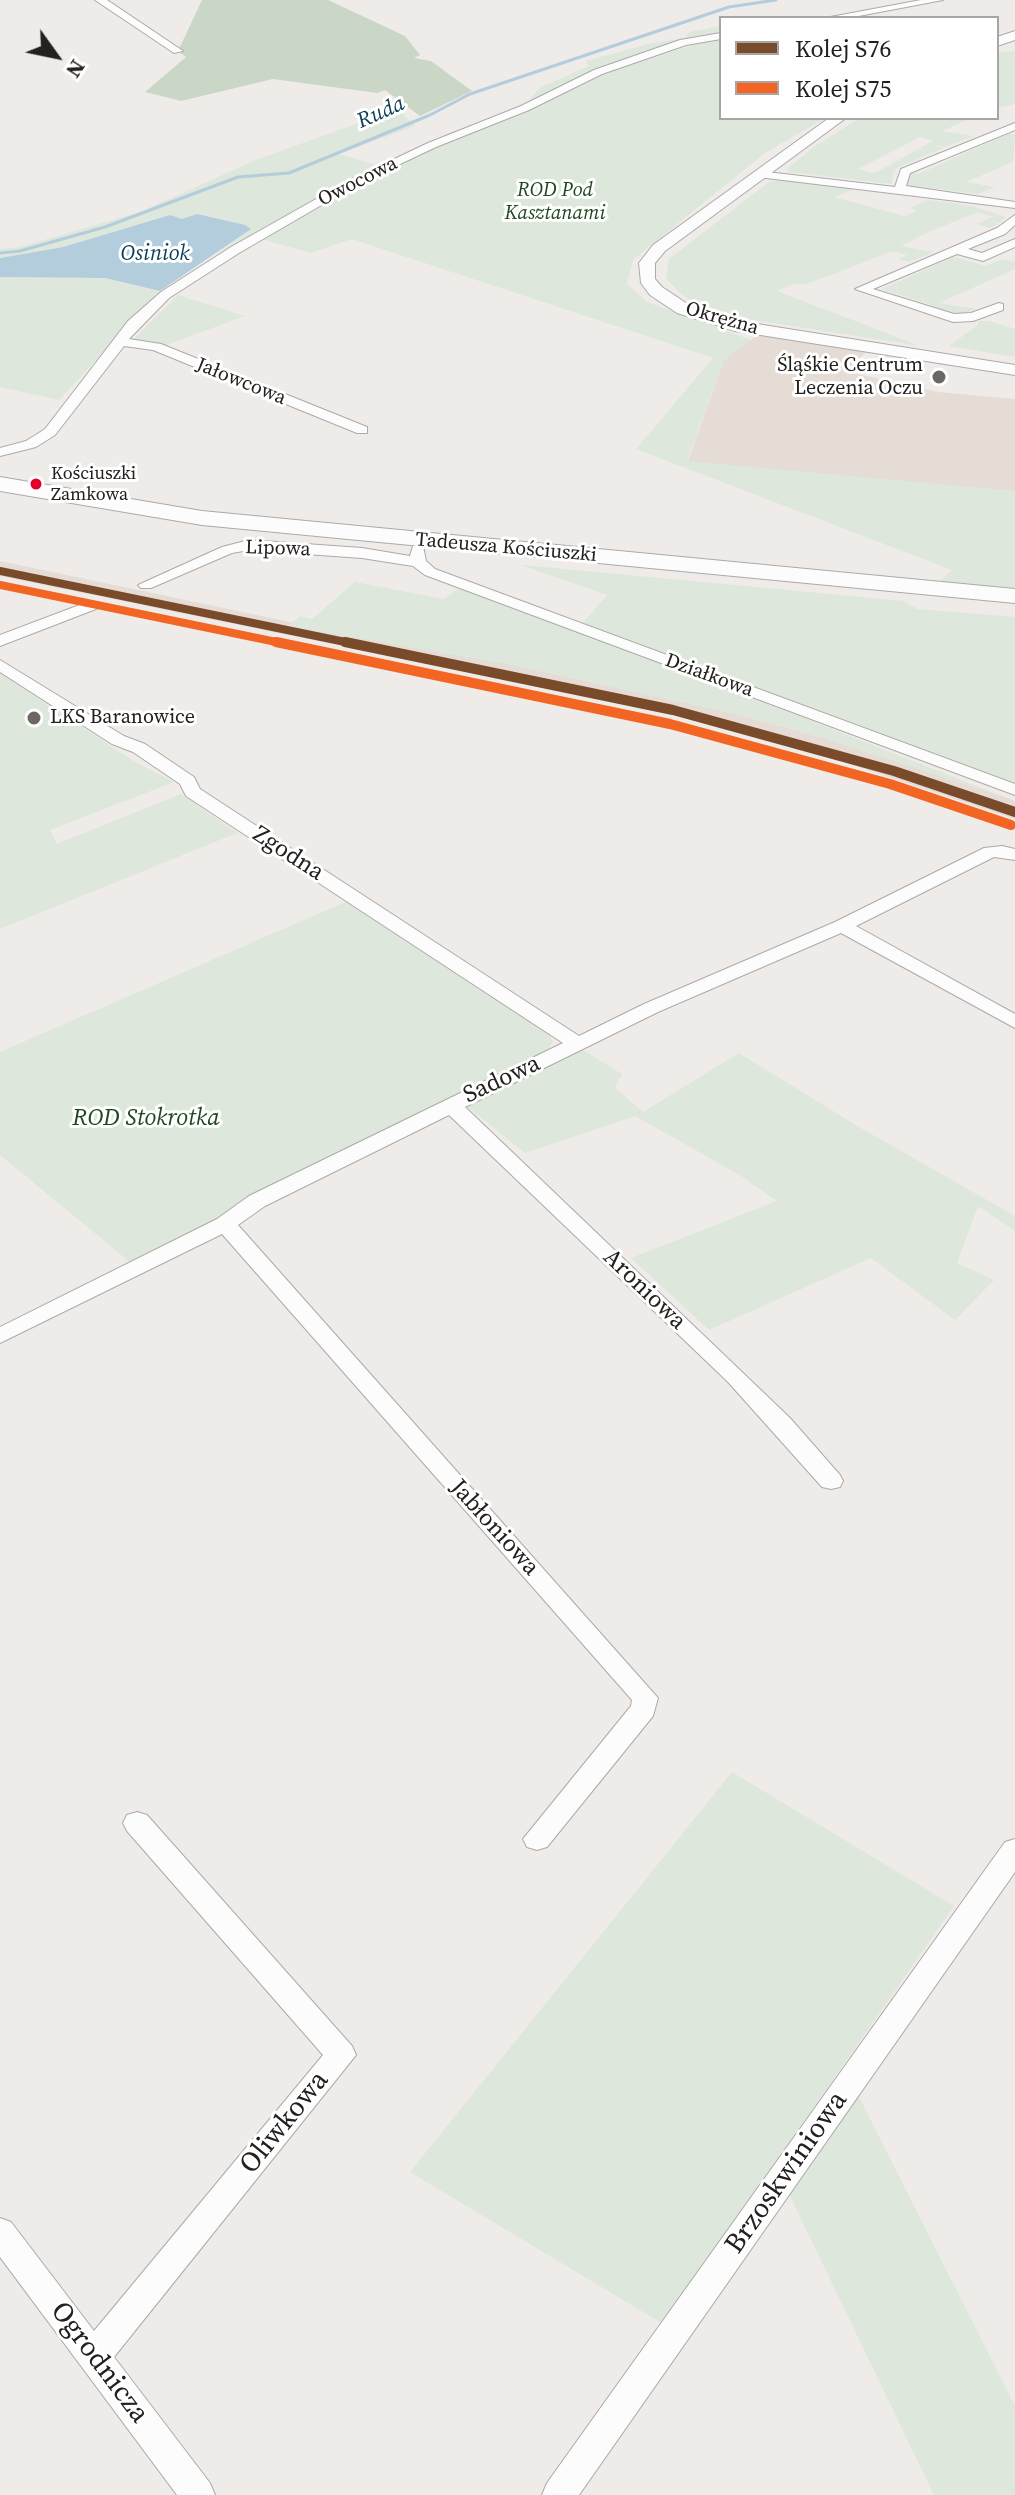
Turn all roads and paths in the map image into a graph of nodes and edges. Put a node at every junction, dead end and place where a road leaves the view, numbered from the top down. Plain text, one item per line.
1 (100, 0) edge
2 (938, 0) edge
3 (842, 16) edge
4 (719, 36) edge
5 (178, 51) dead end
6 (836, 120) edge
7 (1015, 126) edge
8 (758, 174) junction
9 (903, 192) junction
10 (1015, 205) edge
11 (1015, 219) edge
12 (1015, 243) edge
13 (957, 250) junction
14 (1015, 300) edge
15 (999, 307) junction
16 (1015, 312) edge
17 (119, 341) junction
18 (1015, 370) edge
19 (362, 430) dead end
20 (0, 452) edge
21 (0, 484) edge
22 (0, 496) edge
23 (418, 556) junction
24 (146, 585) dead end
25 (1015, 596) edge
26 (1015, 605) edge
27 (90, 606) dead end
28 (0, 641) edge
29 (0, 665) edge
30 (1015, 790) edge
31 (1015, 855) edge
32 (842, 926) junction
33 (1015, 1022) edge
34 (578, 1044) junction
35 (451, 1105) junction
36 (225, 1224) junction
37 (0, 1336) edge
38 (831, 1481) dead end
39 (137, 1823) dead end
40 (537, 1839) dead end
41 (1015, 1850) edge
42 (0, 2232) edge
43 (94, 2356) junction
44 (198, 2495) edge
45 (559, 2495) edge

1 - 5 street
2 - 3 street
4 - 17 street, Owocowa
6 - 8 street, Okrężna
7 - 9 street
8 - 9 street
8 - 18 street, Okrężna
9 - 10 street
11 - 13 street
12 - 13 street
13 - 15 street
14 - 15 street
15 - 16 street
17 - 19 street, Jałowcowa
17 - 20 street, Owocowa
21 - 25 main road, Tadeusza Kościuszki
22 - 23 main road, Tadeusza Kościuszki
23 - 24 street, Lipowa
23 - 26 main road, Tadeusza Kościuszki
23 - 30 street, Działkowa
27 - 28 street
29 - 34 street, Zgodna
31 - 32 street, Sadowa
32 - 33 street
32 - 34 street, Sadowa
34 - 35 street, Sadowa
35 - 36 street, Sadowa
35 - 38 street, Aroniowa
36 - 37 street, Sadowa
36 - 40 street, Jabłoniowa
39 - 43 street, Oliwkowa
41 - 45 street, Brzoskwiniowa
42 - 43 street, Ogrodnicza
43 - 44 street, Ogrodnicza

